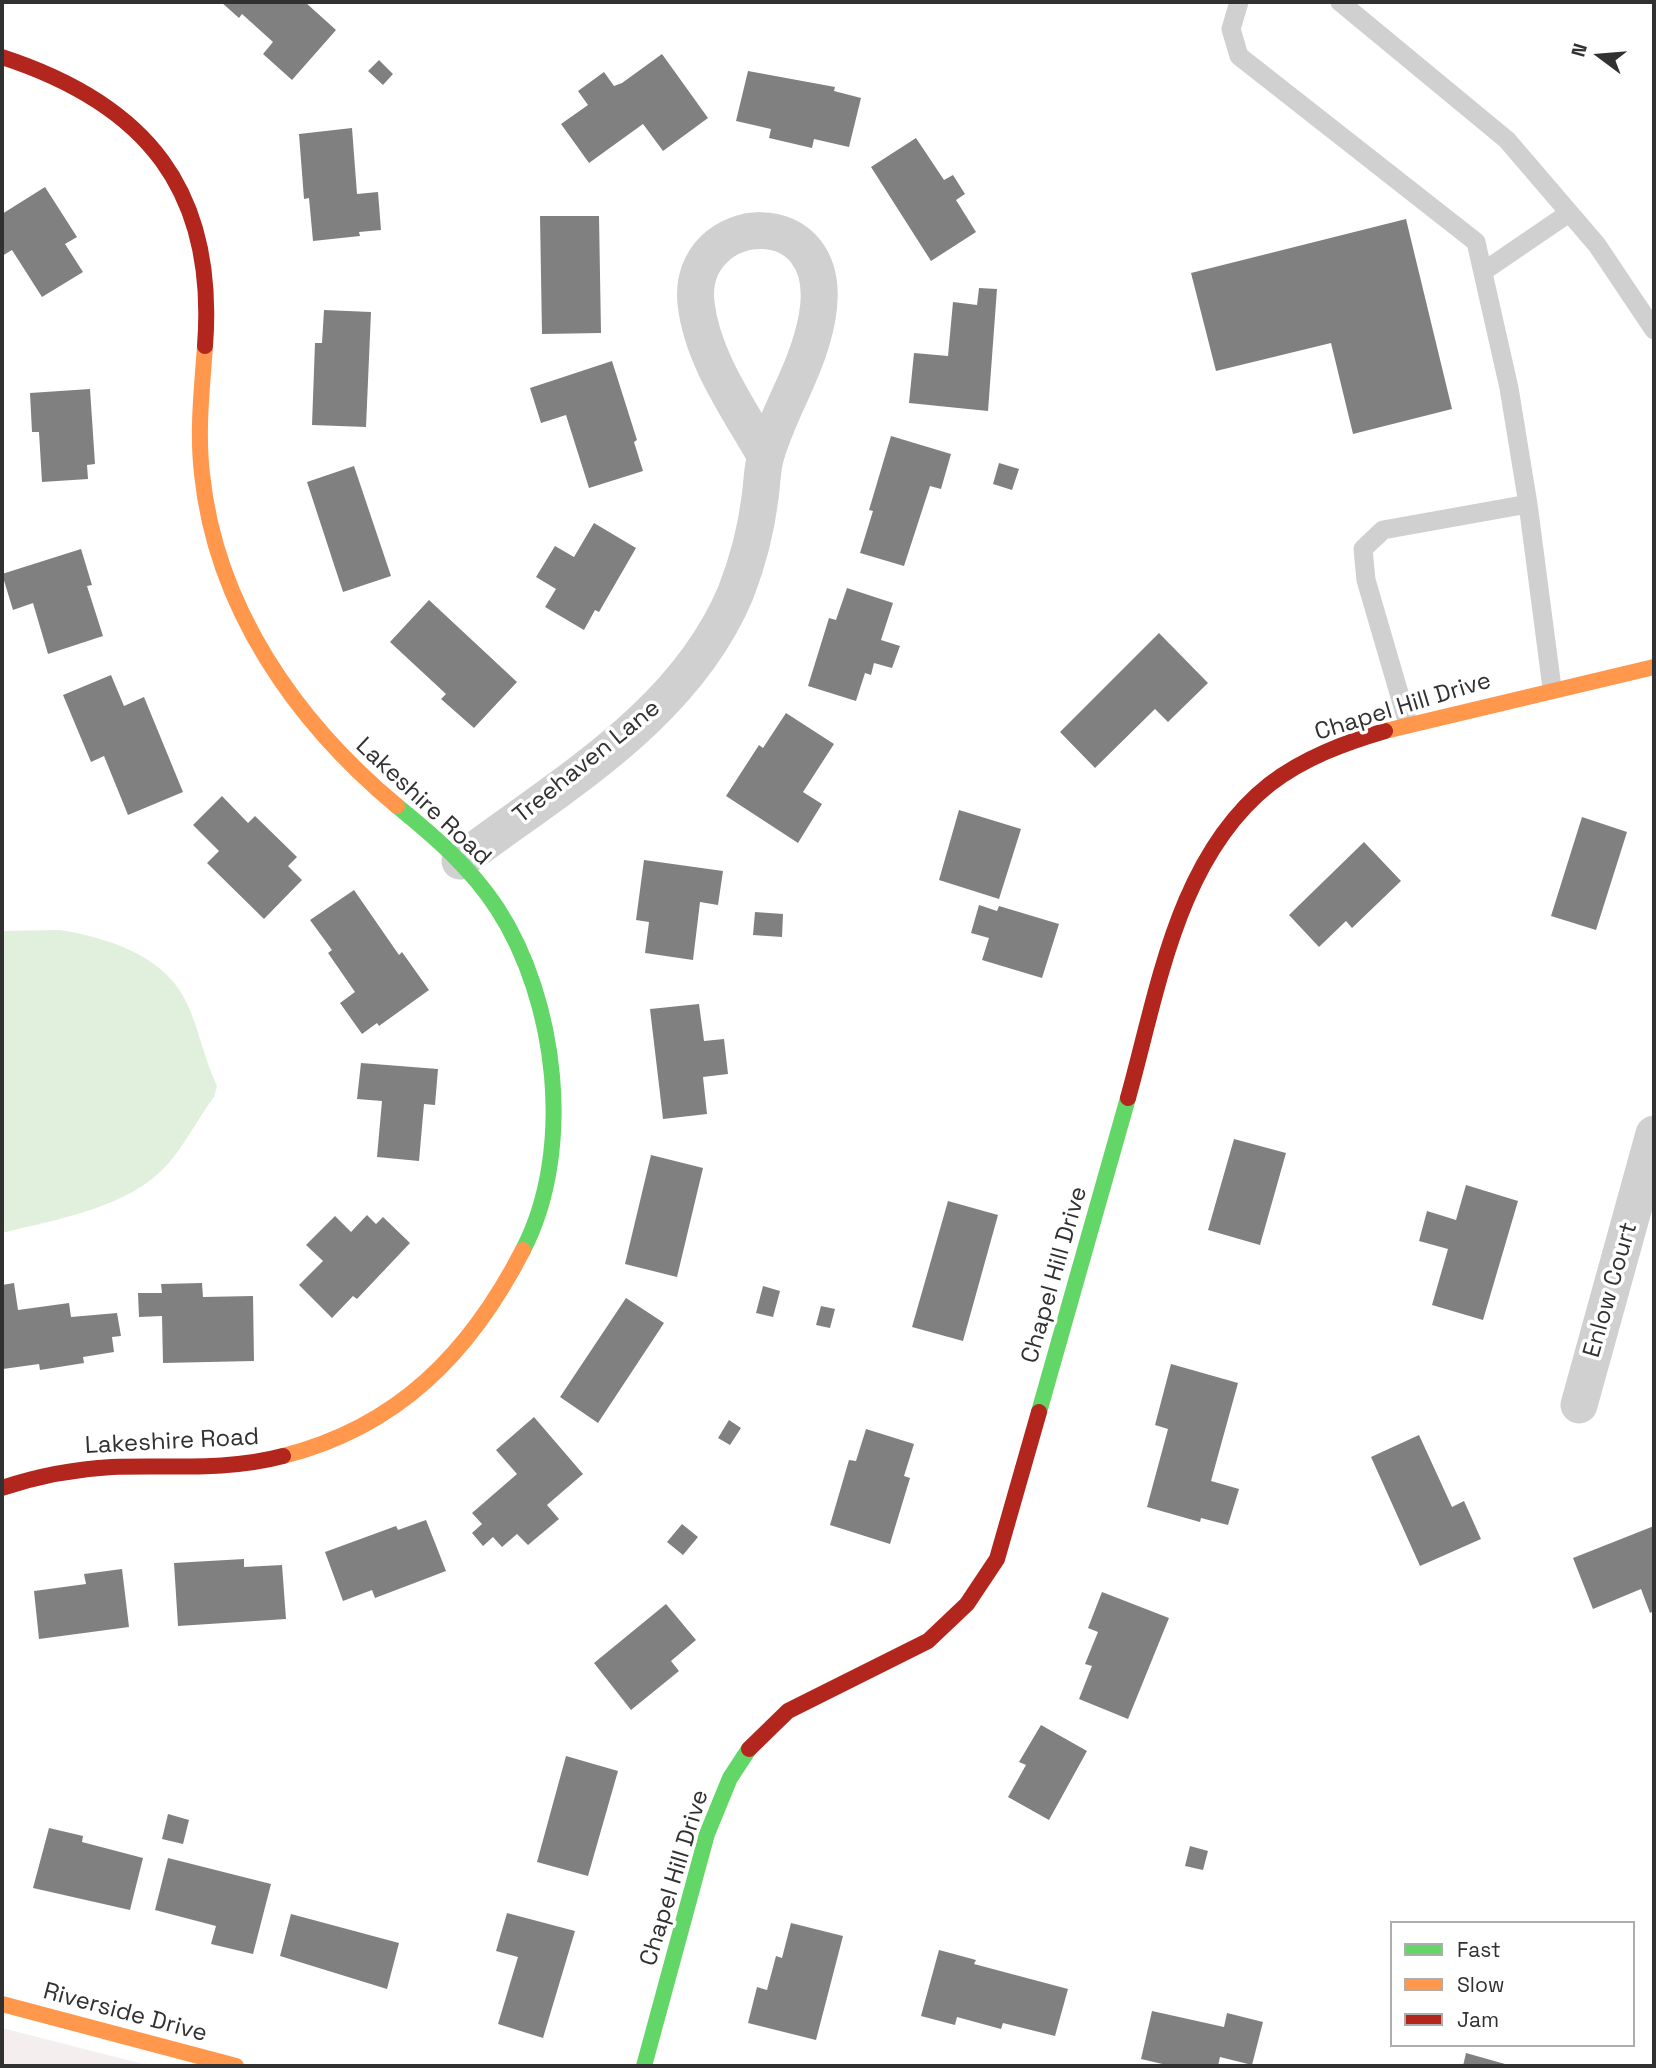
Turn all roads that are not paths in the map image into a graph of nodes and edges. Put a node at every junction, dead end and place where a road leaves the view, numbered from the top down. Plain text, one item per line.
1 (1239, 2) edge
2 (1340, 2) edge
3 (2, 57) edge
4 (1569, 213) junction
5 (1484, 271) junction
6 (1654, 330) edge
7 (765, 455) junction
8 (1528, 504) junction
9 (1654, 667) edge
10 (1552, 688) junction
11 (1408, 724) junction
12 (460, 861) junction
13 (1654, 1134) edge
14 (1578, 1405) dead end
15 (2, 1488) edge
16 (2, 2004) edge
17 (236, 2066) edge
18 (644, 2066) edge

1 - 5 lane
2 - 4 lane
3 - 12 street, Lakeshire Road
4 - 5 lane
4 - 6 lane
5 - 8 lane
7 - 7 street, Treehaven Lane
7 - 12 street, Treehaven Lane
8 - 10 lane
8 - 11 lane
9 - 10 street, Chapel Hill Drive
10 - 11 street, Chapel Hill Drive
11 - 18 street, Chapel Hill Drive
12 - 15 street, Lakeshire Road
13 - 14 street, Enlow Court
16 - 17 street, Riverside Drive

